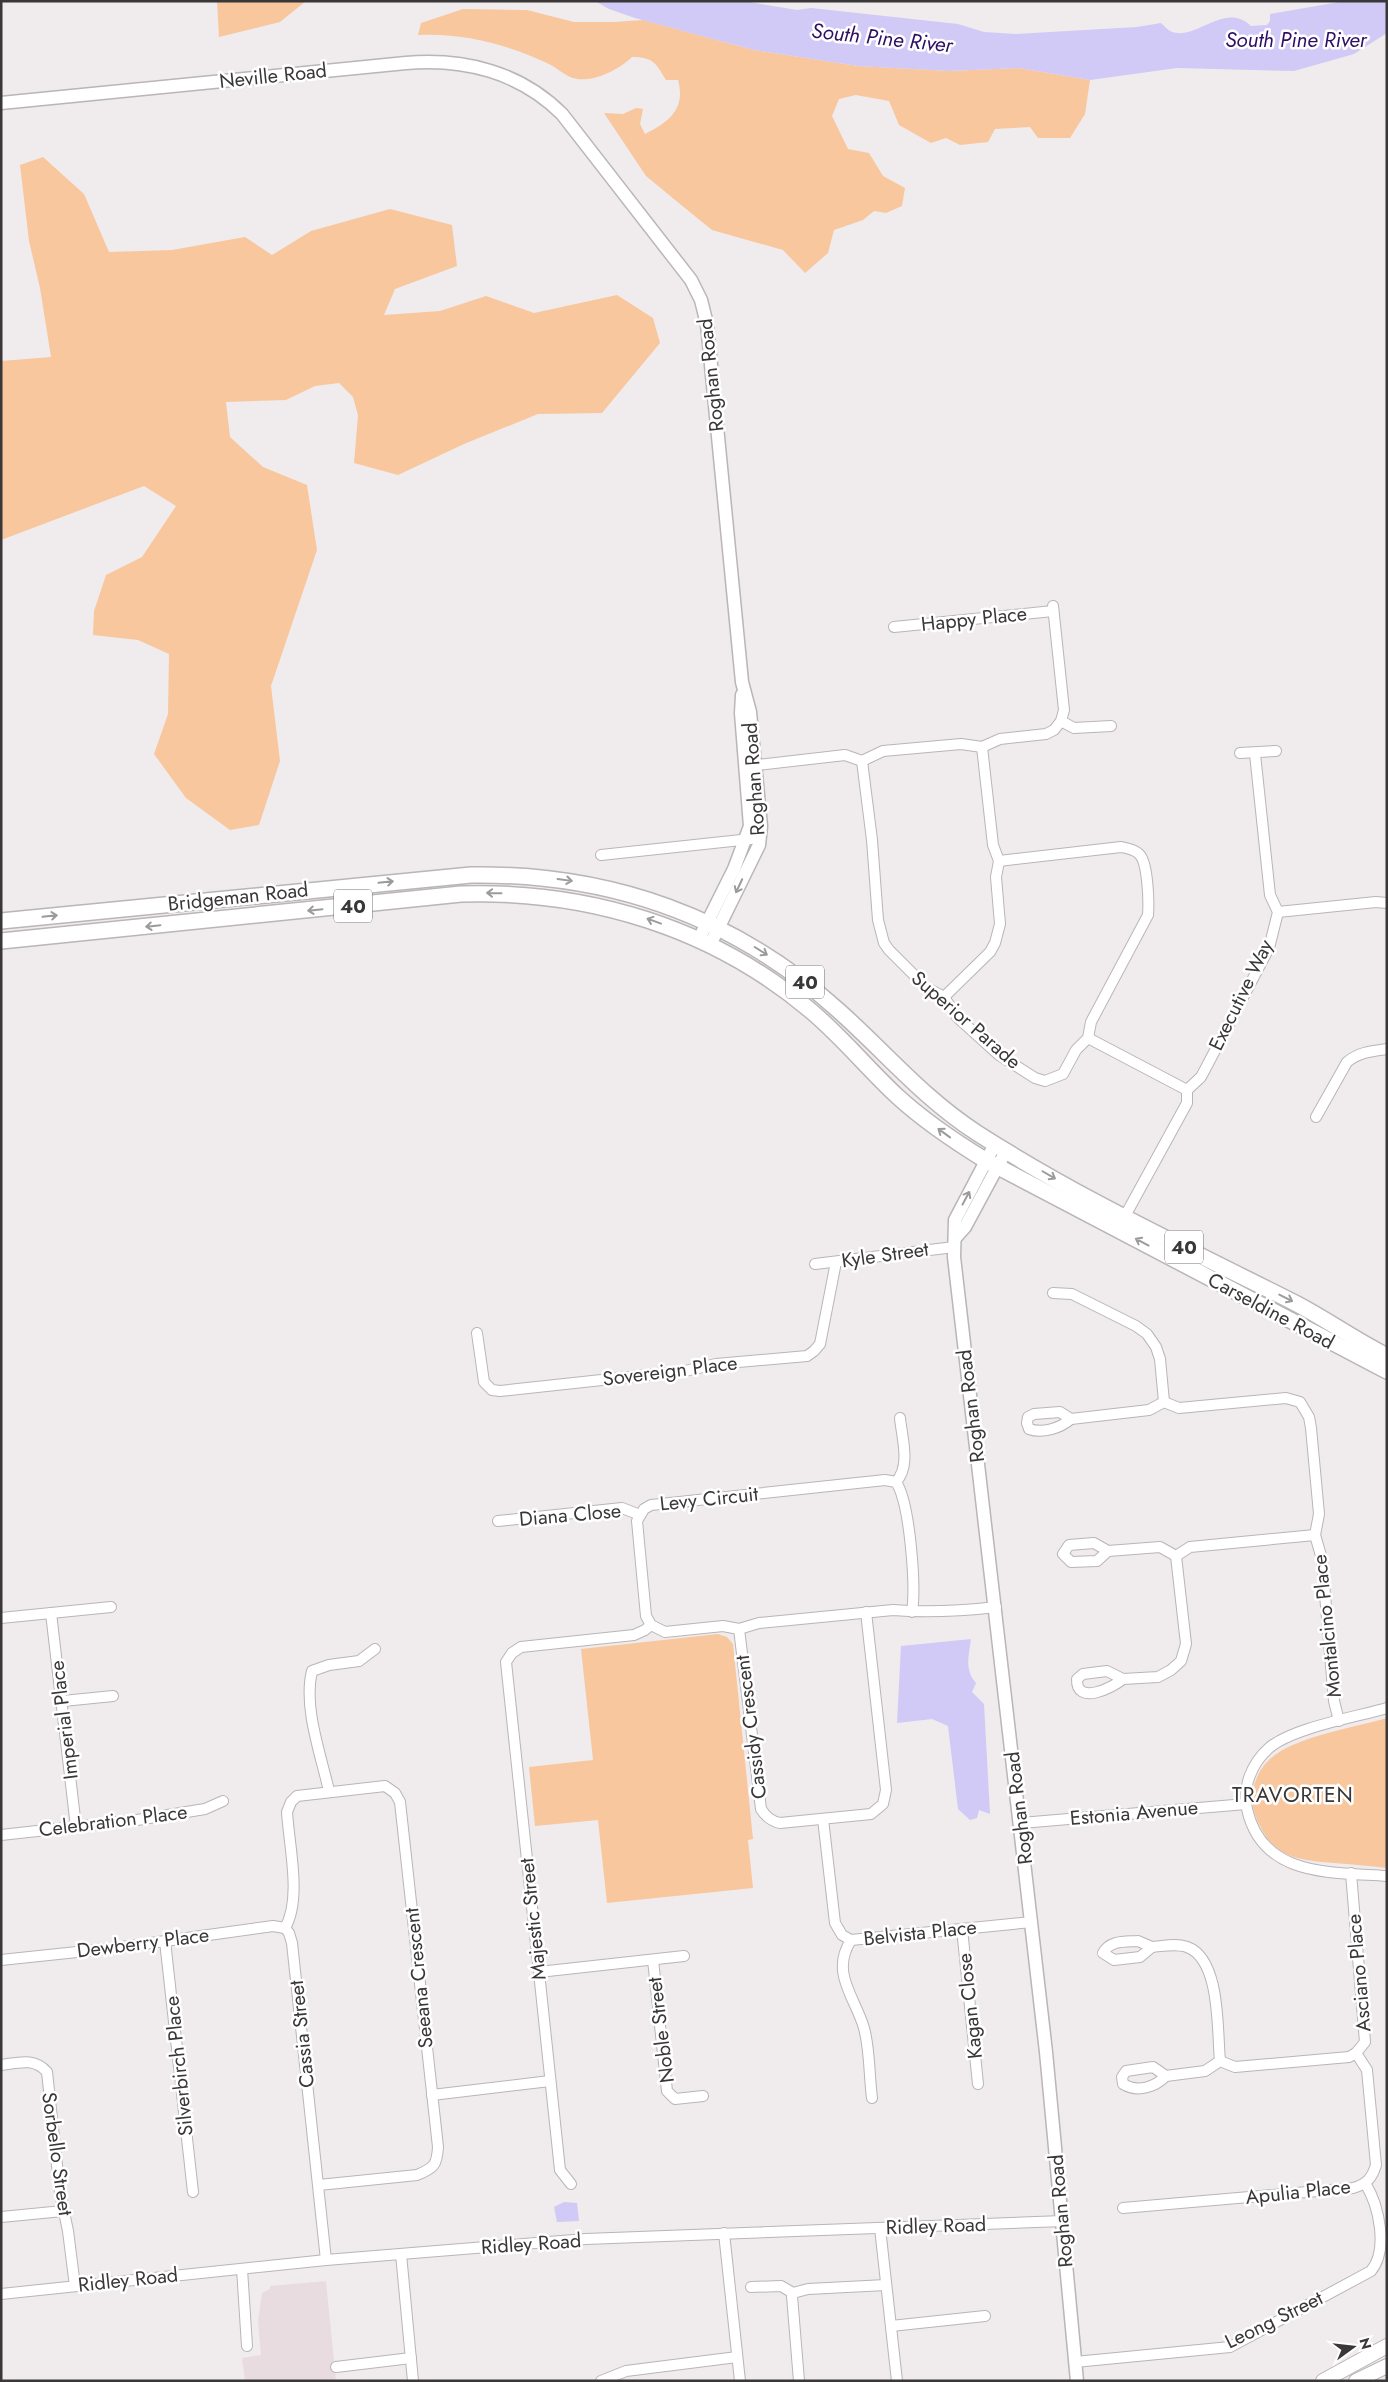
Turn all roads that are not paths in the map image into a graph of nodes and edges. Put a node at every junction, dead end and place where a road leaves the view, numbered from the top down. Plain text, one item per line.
1 (540, 94) joint
2 (1, 103) edge
3 (894, 627) dead end
4 (1061, 721) junction
5 (1111, 726) dead end
6 (982, 747) junction
7 (1276, 751) dead end
8 (1240, 753) dead end
9 (1255, 754) junction
10 (862, 761) junction
11 (750, 765) junction
12 (760, 838) junction
13 (746, 840) junction
14 (601, 855) dead end
15 (999, 861) junction
16 (1387, 904) edge
17 (1278, 912) junction
18 (1, 921) edge
19 (714, 925) junction
20 (1, 941) edge
21 (705, 942) junction
22 (944, 997) junction
23 (1088, 1038) junction
24 (1387, 1049) edge
25 (1187, 1090) junction
26 (1316, 1116) dead end
27 (1001, 1147) junction
28 (991, 1164) junction
29 (1125, 1216) junction
30 (955, 1242) junction
31 (836, 1262) junction
32 (815, 1264) dead end
33 (1053, 1293) dead end
34 (477, 1334) dead end
35 (1387, 1356) edge
36 (1387, 1371) edge
37 (1164, 1402) junction
38 (900, 1418) dead end
39 (1071, 1419) dead end
40 (896, 1482) junction
41 (640, 1515) junction
42 (498, 1521) dead end
43 (1315, 1535) junction
44 (1108, 1551) dead end
45 (1176, 1556) junction
46 (110, 1607) dead end
47 (996, 1607) junction
48 (866, 1612) junction
49 (912, 1612) junction
50 (51, 1613) junction
51 (1, 1618) edge
52 (651, 1625) junction
53 (739, 1629) junction
54 (375, 1649) dead end
55 (1123, 1679) dead end
56 (113, 1696) dead end
57 (63, 1701) junction
58 (1387, 1708) edge
59 (1339, 1722) junction
60 (329, 1791) junction
61 (223, 1801) dead end
62 (1246, 1804) junction
63 (823, 1819) junction
64 (1021, 1823) junction
65 (76, 1827) junction
66 (1, 1835) edge
67 (1351, 1873) junction
68 (1387, 1876) edge
69 (1032, 1922) junction
70 (285, 1928) junction
71 (962, 1929) junction
72 (165, 1940) junction
73 (852, 1940) junction
74 (1152, 1947) dead end
75 (684, 1956) dead end
76 (1, 1960) edge
77 (653, 1960) junction
78 (539, 1972) junction
79 (1356, 2053) junction
80 (1220, 2062) junction
81 (1, 2066) edge
82 (1166, 2076) dead end
83 (550, 2081) junction
84 (978, 2084) dead end
85 (432, 2094) junction
86 (703, 2096) dead end
87 (872, 2098) dead end
88 (1365, 2183) junction
89 (571, 2184) dead end
90 (319, 2186) junction
91 (193, 2192) dead end
92 (1123, 2208) dead end
93 (63, 2211) junction
94 (1, 2217) edge
95 (1063, 2221) junction
96 (880, 2228) junction
97 (724, 2233) junction
98 (401, 2254) junction
99 (326, 2260) junction
100 (242, 2269) junction
101 (886, 2285) junction
102 (75, 2286) junction
103 (751, 2287) dead end
104 (793, 2293) junction
105 (1, 2294) edge
106 (985, 2316) dead end
107 (891, 2326) junction
108 (247, 2346) dead end
109 (1387, 2346) edge
110 (737, 2357) junction
111 (411, 2358) junction
112 (1075, 2362) junction
113 (1387, 2366) edge
114 (336, 2367) dead end
115 (413, 2381) edge
116 (601, 2381) edge
117 (740, 2381) edge
118 (799, 2381) edge
119 (896, 2381) edge
120 (1077, 2381) edge
121 (1323, 2381) edge
122 (1356, 2381) edge

1 - 2 street, Neville Road
1 - 11 street, Roghan Road
3 - 4 street, Happy Place
4 - 5 street
4 - 6 street
6 - 10 street
6 - 15 street
7 - 9 street
8 - 9 street
9 - 17 street
10 - 11 street
10 - 22 street, Superior Parade
11 - 12 street, Roghan Road
11 - 13 street, Roghan Road
12 - 13 street
12 -> 19 street, Roghan Road
13 - 14 street
13 - 19 street, Roghan Road
15 - 22 street
15 - 23 street, Superior Parade
16 - 17 street
17 - 25 street, Executive Way
18 -> 19 main road, Bridgeman Road / 40
19 - 21 street, Roghan Road
19 -> 27 main road, 40
21 -> 20 main road, Bridgeman Road / 40
28 -> 21 main road, 40
22 - 23 street, Superior Parade
23 - 25 street
24 - 26 street
25 - 29 street, Executive Way
27 - 28 street, Roghan Road
27 -> 29 main road, Carseldine Road / 40
28 - 30 street, Roghan Road
36 -> 28 main road, Carseldine Road / 40
29 -> 35 main road, Carseldine Road / 40
30 - 31 street, Kyle Street
30 - 47 street, Roghan Road
31 - 32 street, Kyle Street
31 - 34 street, Sovereign Place
33 - 37 street
37 - 39 street
37 - 43 street
38 - 40 street
40 - 41 street, Levy Circuit
40 - 49 street
41 - 42 street, Diana Close
41 - 52 street, Levy Circuit
43 - 45 street, Montalcino Place
43 - 59 street, Montalcino Place
44 - 45 street
45 - 55 street
46 - 50 street
47 - 49 street, Cassidy Crescent
47 - 64 street, Roghan Road
48 - 49 street, Cassidy Crescent
48 - 53 street, Cassidy Crescent
48 - 63 street, Cassidy Crescent
50 - 51 street
50 - 57 street, Imperial Place
52 - 53 street
52 - 78 street, Majestic Street
53 - 63 street, Cassidy Crescent
54 - 60 street
56 - 57 street
57 - 65 street, Imperial Place
58 - 59 street
59 - 62 street
60 - 70 street, Seeana Crescent
60 - 85 street, Seeana Crescent
61 - 65 street, Celebration Place
62 - 64 street, Estonia Avenue
62 - 67 street
63 - 73 street
64 - 69 street, Roghan Road
65 - 66 street, Celebration Place
67 - 68 street
67 - 79 street, Asciano Place
69 - 71 street, Belvista Place
69 - 95 street, Roghan Road
70 - 72 street, Dewberry Place
70 - 90 street, Cassia Street
71 - 73 street, Belvista Place
71 - 84 street, Kagan Close
72 - 76 street, Dewberry Place
72 - 91 street, Silverbirch Place
73 - 87 street, Belvista Place
74 - 80 street
75 - 77 street
77 - 78 street
77 - 86 street, Noble Street
78 - 83 street, Majestic Street
79 - 80 street, Asciano Place
79 - 88 street, Apulia Place
80 - 82 street
81 - 93 street, Sorbello Street
83 - 85 street
83 - 89 street, Majestic Street
85 - 90 street, Seeana Crescent
88 - 92 street, Apulia Place
88 - 112 street, Leong Street
90 - 99 street, Cassia Street
93 - 94 street
93 - 102 street, Sorbello Street
95 - 96 street, Ridley Road
95 - 112 street, Roghan Road
96 - 97 street, Ridley Road
96 - 101 street
97 - 98 street, Ridley Road
97 - 110 street
98 - 99 street, Ridley Road
98 - 111 street
99 - 100 street, Ridley Road
100 - 102 street, Ridley Road
100 - 108 street
101 - 104 street
101 - 107 street
102 - 105 street, Ridley Road
103 - 104 street
104 - 118 street
106 - 107 street
107 - 119 street
109 - 121 main road
110 - 116 street
110 - 117 street
111 - 114 street
111 - 115 street
112 - 120 street, Roghan Road
113 - 122 main road

